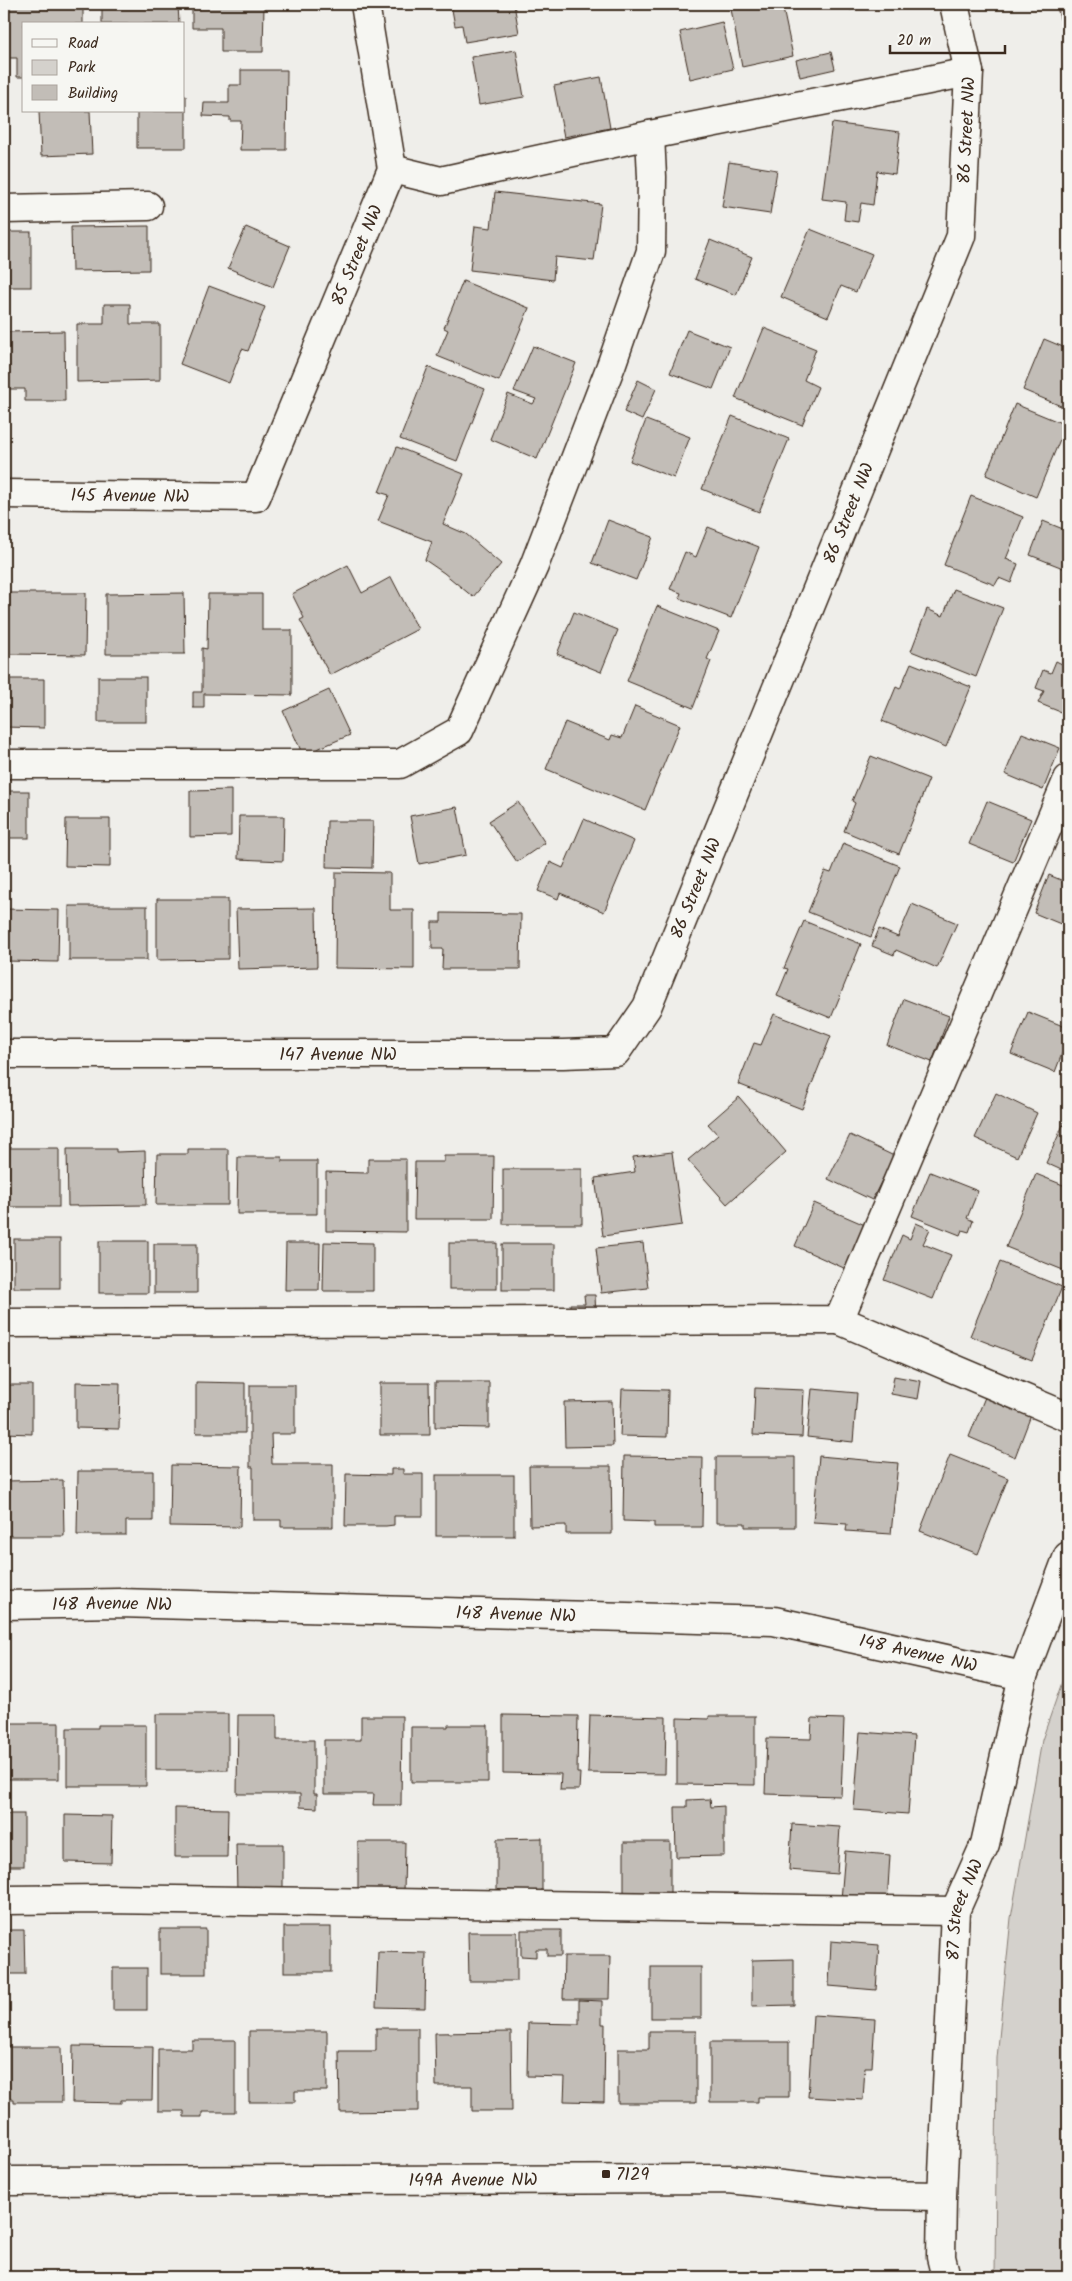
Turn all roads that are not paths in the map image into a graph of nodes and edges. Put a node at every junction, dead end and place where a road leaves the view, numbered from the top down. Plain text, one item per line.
1 (365, 4) edge
2 (954, 4) edge
3 (969, 72) junction
4 (650, 135) junction
5 (392, 169) junction
6 (148, 206) dead end
7 (4, 209) edge
8 (4, 494) edge
9 (256, 497) joint
10 (4, 764) edge
11 (1068, 779) edge
12 (647, 1007) joint
13 (4, 1054) edge
14 (839, 1320) junction
15 (4, 1323) edge
16 (1068, 1417) edge
17 (1068, 1556) edge
18 (4, 1605) edge
19 (1023, 1676) junction
20 (4, 1900) edge
21 (955, 1911) junction
22 (4, 2181) edge
23 (942, 2196) junction
24 (946, 2277) edge

1 - 5 street
2 - 3 street, 86 Street NW
3 - 4 street
3 - 12 street, 86 Street NW
4 - 5 street
4 - 10 street
5 - 9 street, 85 Street NW
6 - 7 street
8 - 9 street, 145 Avenue NW
11 - 14 street
12 - 13 street, 147 Avenue NW
14 - 15 street
14 - 16 street
17 - 19 street, 87 Street NW
18 - 19 street, 148 Avenue NW
19 - 21 street, 87 Street NW
20 - 21 street
21 - 23 street, 87 Street NW
22 - 23 street, 149A Avenue NW
23 - 24 street, 87 Street NW

